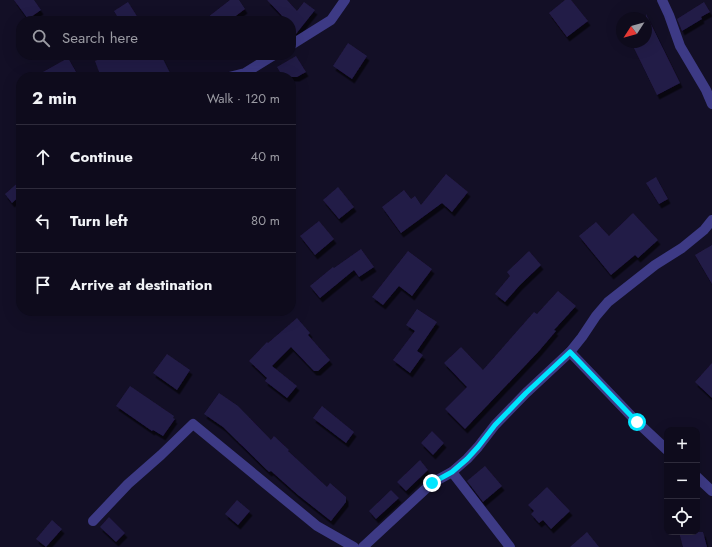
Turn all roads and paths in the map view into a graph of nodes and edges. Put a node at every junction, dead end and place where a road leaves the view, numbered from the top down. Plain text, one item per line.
1 (345, 0) edge
2 (662, 0) edge
3 (296, 42) edge
4 (266, 60) edge
5 (247, 72) edge
6 (712, 104) edge
7 (712, 220) edge
8 (570, 352) junction
9 (664, 447) edge
10 (452, 472) junction
11 (700, 480) edge
12 (712, 491) edge
13 (93, 521) dead end
14 (354, 547) edge
15 (363, 547) edge
16 (510, 547) edge

1 - 3 street
2 - 6 street
4 - 5 street
7 - 8 street
8 - 9 street
8 - 10 street
10 - 15 street
10 - 16 street
11 - 12 street
13 - 14 street

